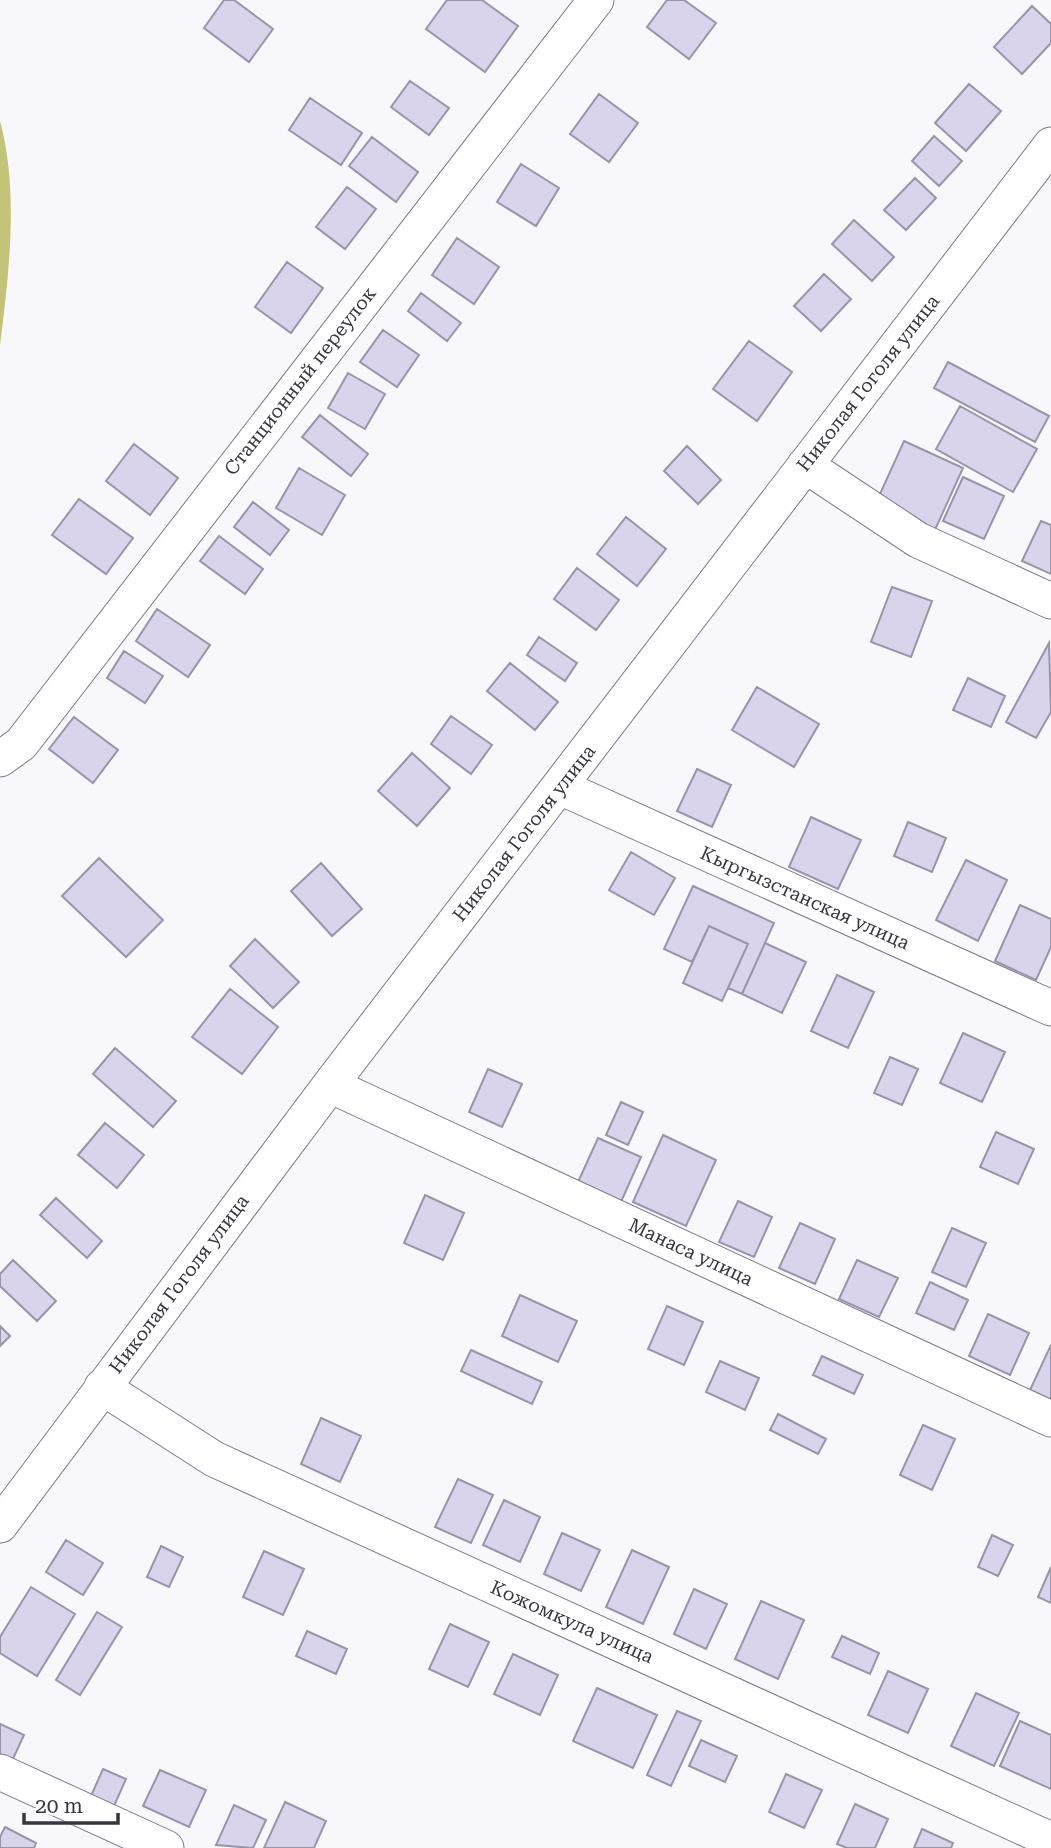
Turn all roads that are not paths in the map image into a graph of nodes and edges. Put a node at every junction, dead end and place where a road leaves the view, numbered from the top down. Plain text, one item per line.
1 (596, 0) edge
2 (1051, 145) edge
3 (805, 465) junction
4 (1051, 601) edge
5 (0, 759) edge
6 (559, 788) junction
7 (1051, 1008) edge
8 (330, 1085) junction
9 (102, 1387) junction
10 (1051, 1419) edge
11 (0, 1525) edge
12 (0, 1772) edge
13 (1051, 1840) edge
14 (166, 1848) edge

1 - 5 street, Станционный переулок
2 - 3 street, Николая Гоголя улица
3 - 4 street
3 - 6 street, Николая Гоголя улица
6 - 7 street, Кыргызстанская улица
6 - 8 street, Николая Гоголя улица
8 - 9 street, Николая Гоголя улица
8 - 10 street, Манаса улица
9 - 11 street, Николая Гоголя улица
9 - 13 street, Кожомкула улица
12 - 14 street

